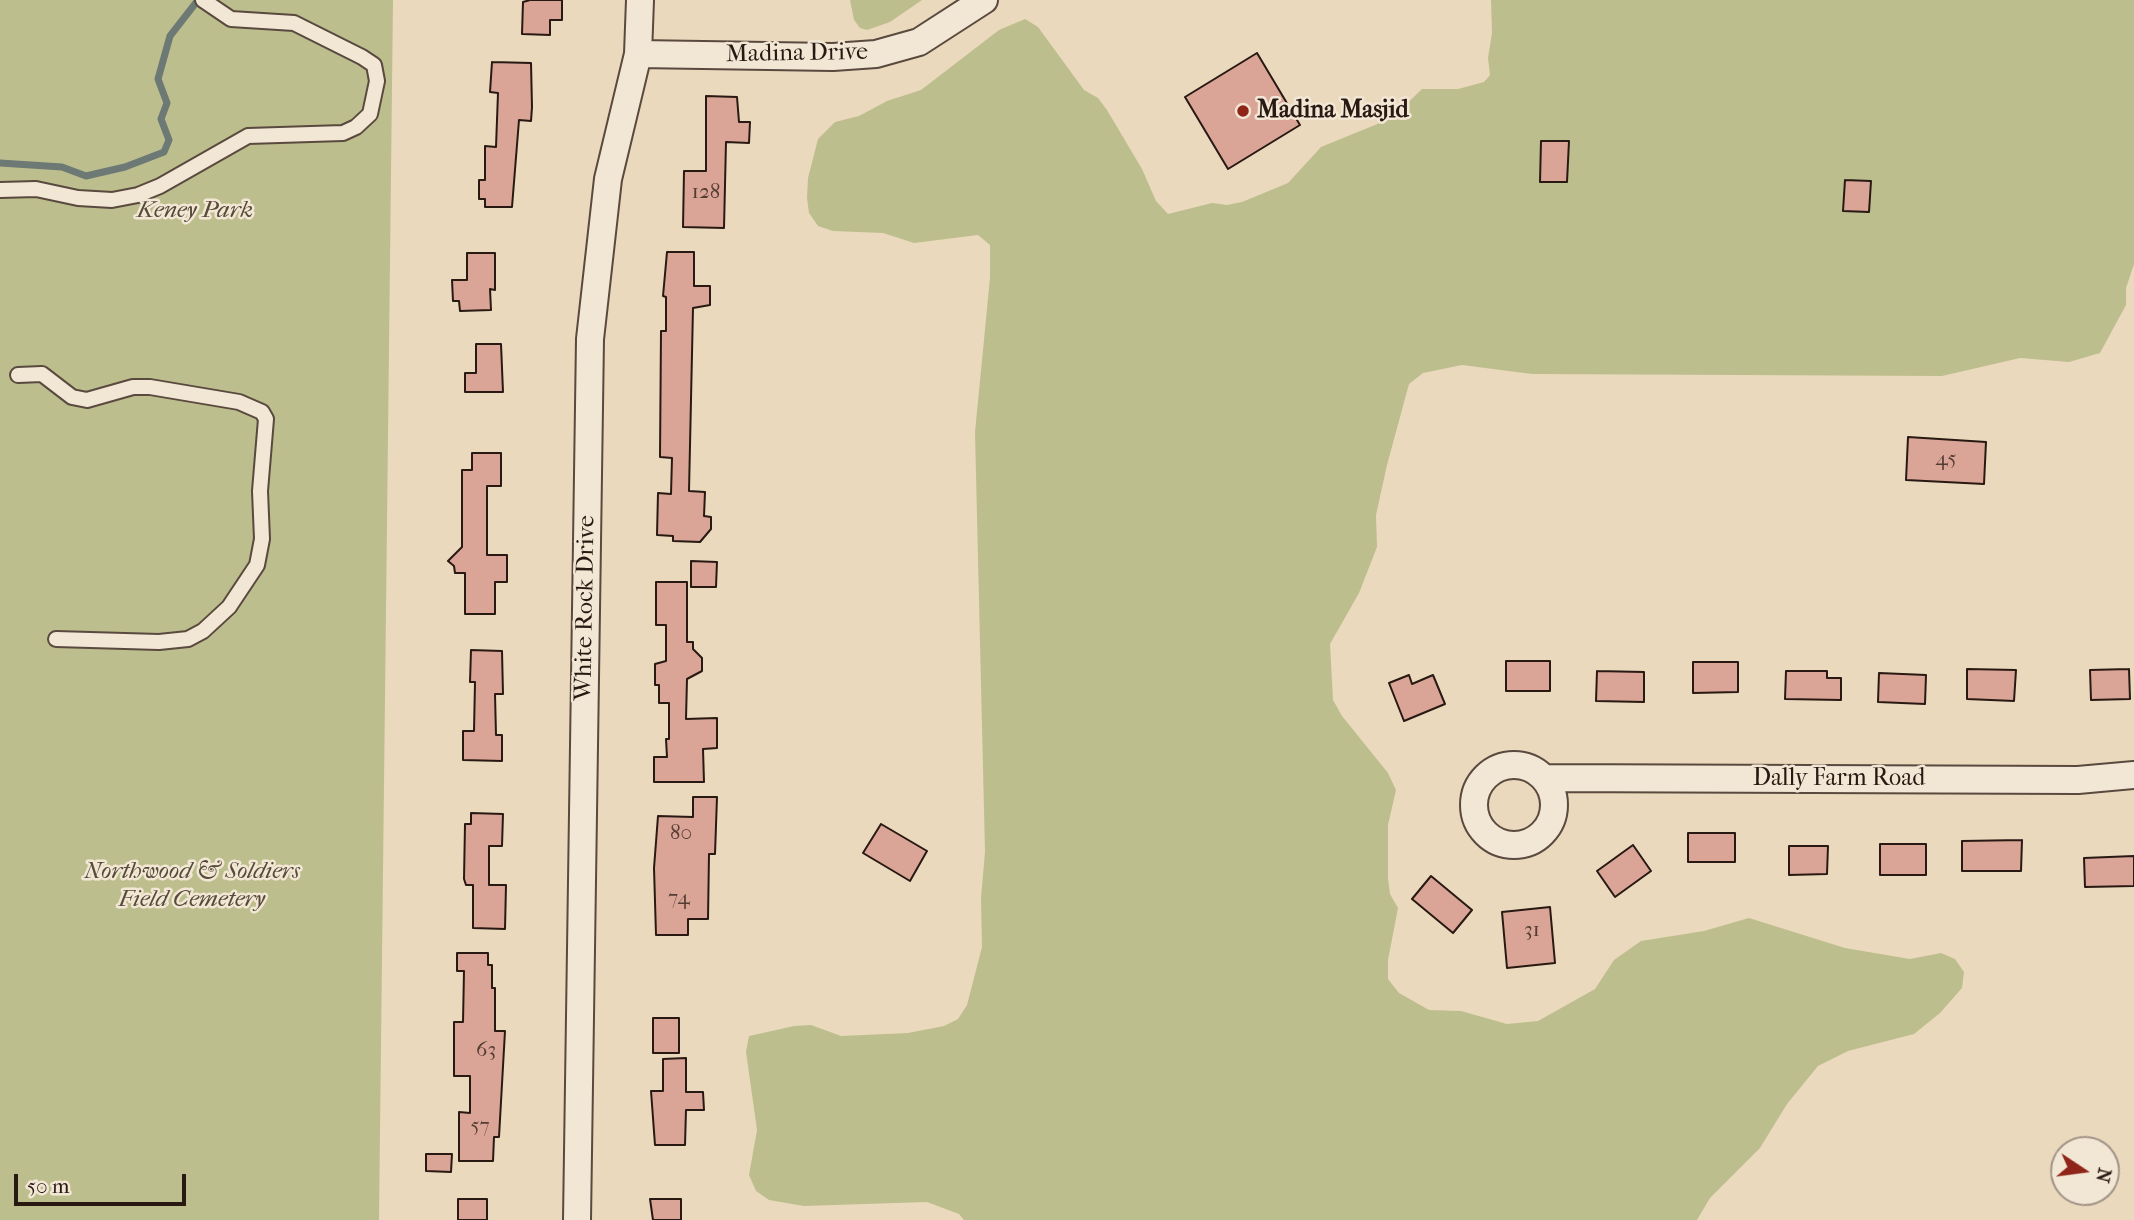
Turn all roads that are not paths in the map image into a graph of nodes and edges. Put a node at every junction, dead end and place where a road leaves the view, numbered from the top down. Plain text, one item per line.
1 (640, 0) edge
2 (984, 0) edge
3 (209, 5) edge
4 (638, 54) junction
5 (0, 190) edge
6 (18, 375) dead end
7 (56, 639) dead end
8 (2134, 775) edge
9 (1544, 778) dead end
10 (577, 1220) edge

1 - 4 street, White Rock Drive
2 - 4 street, Madina Drive
3 - 5 lane
4 - 10 street, White Rock Drive
6 - 7 lane
8 - 9 street, Dally Farm Road

